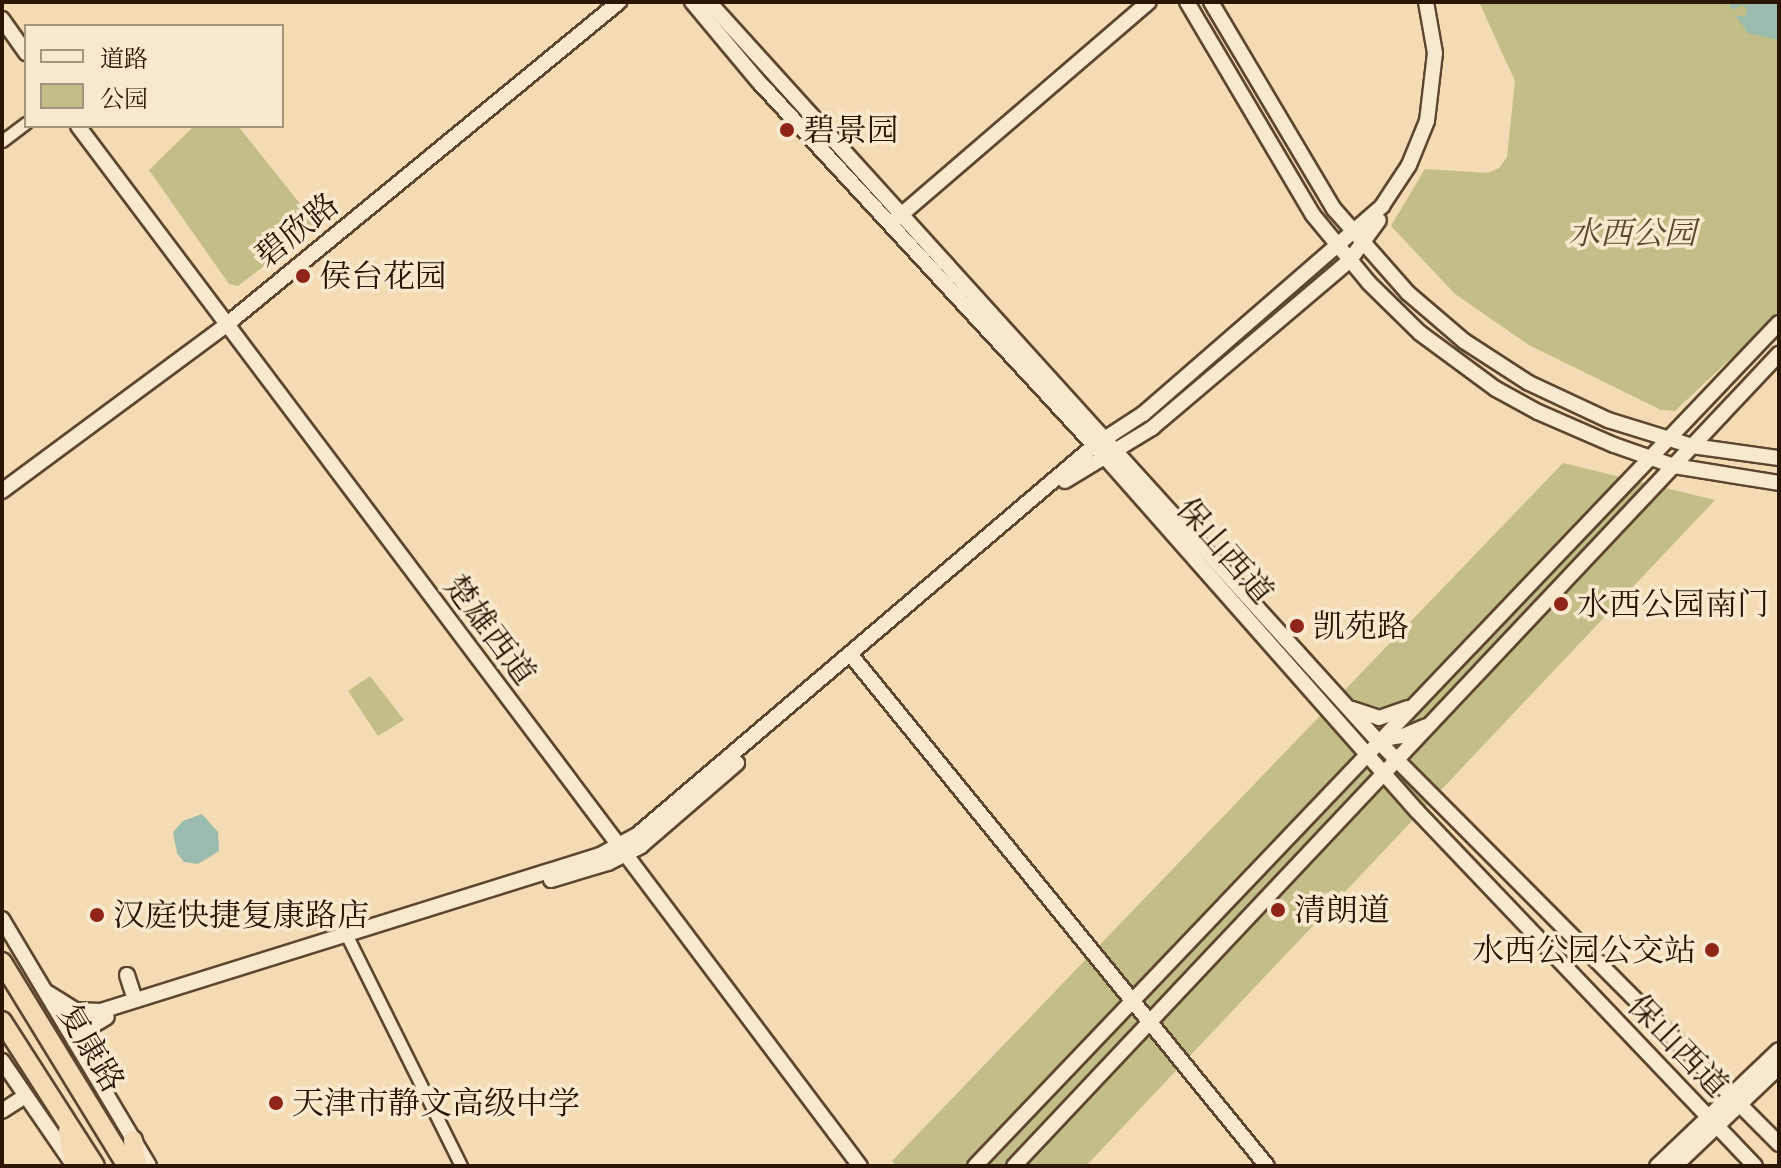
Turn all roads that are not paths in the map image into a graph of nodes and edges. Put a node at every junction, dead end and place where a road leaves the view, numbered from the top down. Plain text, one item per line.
1 (608, 2) edge
2 (619, 2) edge
3 (692, 2) edge
4 (709, 2) edge
5 (1149, 2) edge
6 (1187, 2) edge
7 (1211, 2) edge
8 (1429, 2) edge
9 (2, 19) edge
10 (24, 50) edge
11 (24, 124) edge
12 (79, 128) edge
13 (2, 141) edge
14 (896, 219) junction
15 (1357, 238) junction
16 (1338, 248) junction
17 (1350, 260) junction
18 (223, 321) junction
19 (1779, 323) edge
20 (1779, 354) edge
21 (1666, 440) junction
22 (1692, 446) junction
23 (1105, 447) junction
24 (1719, 452) junction
25 (1779, 458) edge
26 (1649, 459) junction
27 (1674, 462) junction
28 (1716, 474) junction
29 (2, 483) edge
30 (1779, 483) edge
31 (1621, 489) junction
32 (2, 491) edge
33 (1645, 497) junction
34 (852, 657) junction
35 (1416, 703) junction
36 (1348, 707) junction
37 (1335, 719) junction
38 (1433, 722) junction
39 (1379, 740) junction
40 (1366, 754) junction
41 (1399, 761) junction
42 (1386, 775) junction
43 (621, 851) junction
44 (2, 919) edge
45 (349, 939) junction
46 (2, 962) edge
47 (127, 975) dead end
48 (48, 993) junction
49 (135, 1000) junction
50 (1134, 1003) junction
51 (2, 1021) edge
52 (1151, 1024) junction
53 (1779, 1050) edge
54 (82, 1051) junction
55 (2, 1061) edge
56 (1779, 1067) edge
57 (80, 1088) junction
58 (25, 1096) junction
59 (1736, 1099) junction
60 (2, 1111) edge
61 (122, 1121) junction
62 (1712, 1122) junction
63 (67, 1124) junction
64 (133, 1140) junction
65 (1779, 1144) edge
66 (74, 1165) edge
67 (95, 1166) edge
68 (127, 1166) edge
69 (137, 1166) edge
70 (149, 1166) edge
71 (461, 1166) edge
72 (860, 1166) edge
73 (975, 1166) edge
74 (1014, 1166) edge
75 (1267, 1166) edge
76 (1657, 1166) edge
77 (1675, 1166) edge
78 (1755, 1166) edge

1 - 18 main road, 碧欣路
2 - 18 main road, 碧欣路
3 - 14 main road, 保山西道
4 - 14 main road, 保山西道
5 - 14 main road
6 - 16 main road
7 - 15 main road
8 - 15 main road
9 - 10 main road
11 - 13 street
12 - 18 main road, 楚雄西道
14 - 23 main road, 保山西道
15 - 16 main road
15 - 17 main road
15 - 21 main road
16 - 17 main road
16 - 23 main road
17 - 23 main road
17 - 26 main road
18 - 29 main road, 碧欣路
18 - 32 main road, 碧欣路
18 - 43 main road, 楚雄西道
19 - 21 main road
20 - 22 main road
21 - 22 main road
21 - 26 main road
22 - 24 main road
22 - 27 main road
23 - 34 main road
23 - 36 main road, 保山西道
23 - 37 main road, 保山西道
24 - 25 main road
24 - 27 main road
26 - 27 main road
26 - 31 main road
27 - 28 main road
27 - 31 main road
27 - 33 main road
28 - 30 main road
28 - 33 main road
31 - 35 main road
33 - 38 main road
34 - 43 main road
34 - 50 main road
35 - 36 main road
35 - 39 main road
36 - 39 main road, 保山西道
37 - 39 main road
37 - 40 main road, 保山西道
38 - 39 main road
38 - 41 main road
39 - 40 main road
39 - 41 main road, 保山西道
40 - 42 main road, 保山西道
40 - 50 main road
41 - 42 main road
41 - 59 main road, 保山西道
42 - 52 main road
42 - 62 main road, 保山西道
43 - 45 main road
43 - 72 main road, 楚雄西道
44 - 48 main road
45 - 49 main road
45 - 54 main road
45 - 71 street
46 - 57 highway, 复康路
47 - 49 main road
48 - 49 main road
48 - 54 main road
50 - 52 main road
50 - 73 main road
51 - 63 highway, 复康路
52 - 74 main road
52 - 75 main road
53 - 59 main road
54 - 61 main road
55 - 58 main road
56 - 59 main road
57 - 61 main road
57 - 68 highway, 复康路
58 - 60 main road
58 - 66 main road
59 - 62 main road
59 - 65 main road, 保山西道
61 - 64 main road
62 - 76 main road
62 - 77 main road
62 - 78 main road, 保山西道
63 - 66 highway
63 - 67 highway, 复康路
64 - 69 highway
64 - 70 main road

